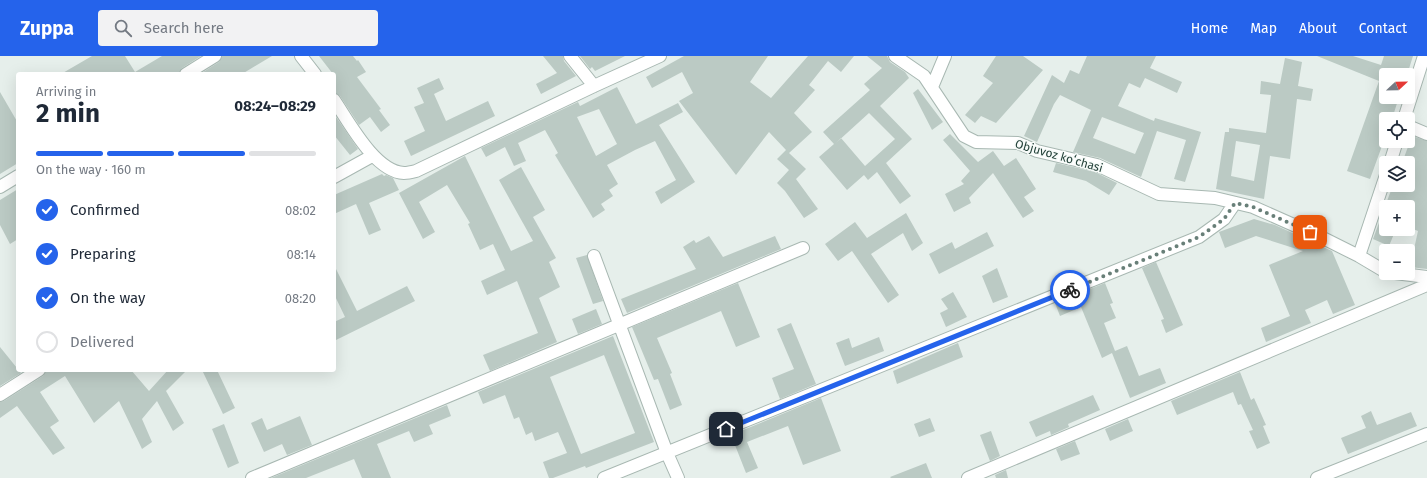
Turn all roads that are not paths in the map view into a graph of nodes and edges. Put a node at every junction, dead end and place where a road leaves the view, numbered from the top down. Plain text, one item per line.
1 (215, 56) edge
2 (301, 56) edge
3 (570, 56) edge
4 (660, 56) edge
5 (895, 56) edge
6 (945, 56) edge
7 (1424, 56) edge
8 (189, 72) edge
9 (313, 72) edge
10 (594, 86) junction
11 (932, 87) junction
12 (336, 103) edge
13 (1406, 112) edge
14 (1415, 129) edge
15 (1427, 134) edge
16 (372, 156) junction
17 (336, 176) edge
18 (16, 177) edge
19 (0, 187) edge
20 (1381, 192) edge
21 (1235, 203) junction
22 (803, 248) dead end
23 (594, 256) dead end
24 (1360, 256) junction
25 (1379, 268) edge
26 (1415, 276) edge
27 (1427, 278) edge
28 (1427, 285) edge
29 (619, 324) junction
30 (36, 372) edge
31 (0, 395) edge
32 (1427, 434) edge
33 (667, 453) junction
34 (252, 478) edge
35 (604, 478) edge
36 (678, 478) edge
37 (968, 478) edge
38 (1318, 478) edge

1 - 8 street
2 - 9 street
3 - 10 street
4 - 10 street
5 - 11 street, Objuvoz koʻchasi
6 - 11 street
7 - 13 street
10 - 16 street
11 - 21 street, Objuvoz koʻchasi
12 - 16 street
14 - 15 street
16 - 17 street
18 - 19 street
20 - 24 street
21 - 24 street, Objuvoz koʻchasi
21 - 33 street
22 - 29 street
23 - 29 street
24 - 25 street, Objuvoz koʻchasi
26 - 27 street
28 - 37 street
29 - 33 street
29 - 34 street
30 - 31 street
32 - 38 street
33 - 35 street
33 - 36 street

